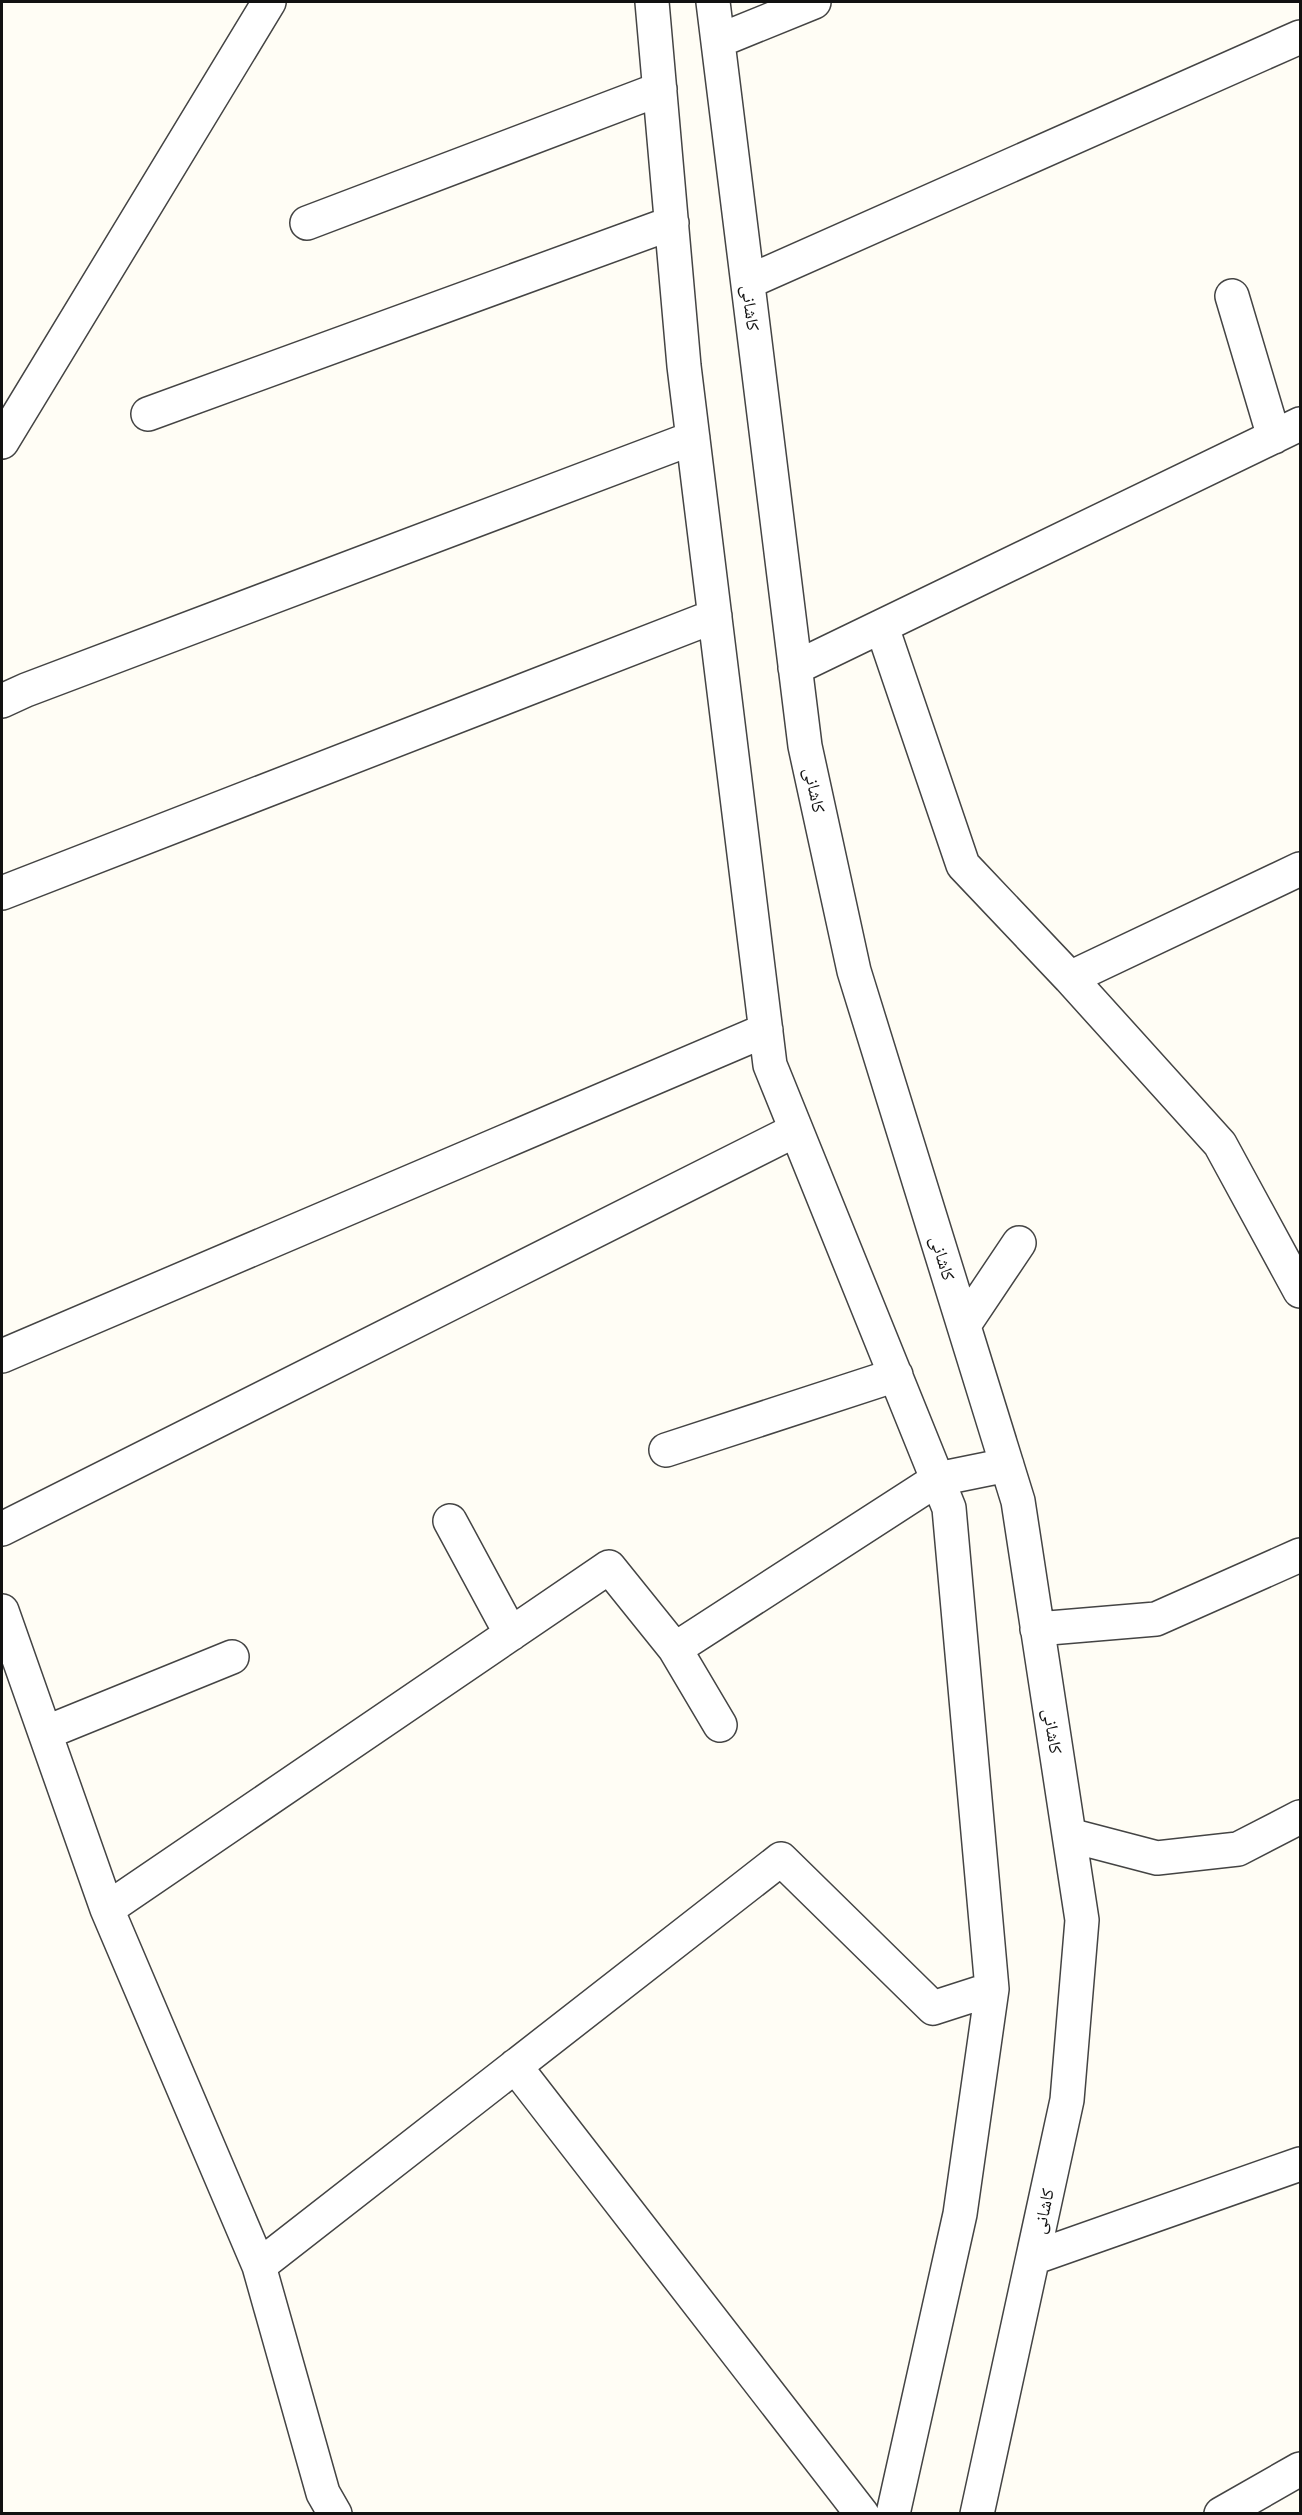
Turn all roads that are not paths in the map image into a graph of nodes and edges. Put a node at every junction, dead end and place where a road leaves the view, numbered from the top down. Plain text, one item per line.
1 (269, 2) edge
2 (652, 2) edge
3 (713, 2) edge
4 (814, 2) edge
5 (1300, 37) edge
6 (718, 41) junction
7 (660, 89) junction
8 (307, 223) dead end
9 (672, 223) junction
10 (748, 282) junction
11 (1232, 296) dead end
12 (148, 414) dead end
13 (1287, 431) edge
14 (693, 438) junction
15 (2, 442) edge
16 (715, 616) junction
17 (882, 627) junction
18 (795, 668) junction
19 (2, 701) edge
20 (1300, 869) edge
21 (2, 893) edge
22 (1070, 978) junction
23 (766, 1030) junction
24 (796, 1130) junction
25 (1019, 1243) dead end
26 (1292, 1253) edge
27 (1300, 1291) edge
28 (964, 1325) junction
29 (2, 1356) edge
30 (896, 1374) junction
31 (666, 1450) dead end
32 (1007, 1465) junction
33 (938, 1479) junction
34 (450, 1521) dead end
35 (2, 1529) edge
36 (1300, 1555) edge
37 (2, 1611) edge
38 (1037, 1629) junction
39 (511, 1634) junction
40 (675, 1649) junction
41 (231, 1657) dead end
42 (720, 1725) dead end
43 (45, 1733) junction
44 (1300, 1817) edge
45 (1069, 1835) junction
46 (107, 1909) junction
47 (992, 1989) junction
48 (515, 2066) junction
49 (1300, 2163) edge
50 (1033, 2258) junction
51 (259, 2266) junction
52 (1300, 2469) edge
53 (335, 2514) edge
54 (862, 2514) edge
55 (893, 2514) edge
56 (978, 2514) edge
57 (1221, 2514) edge

1 - 15 street
2 - 7 street
3 - 6 street, کاشانی
4 - 6 street
5 - 10 street
6 - 10 street, کاشانی
7 - 8 street
7 - 9 street
9 - 12 street
9 - 14 street
10 - 18 street, کاشانی
11 - 13 street
13 - 17 street
14 - 16 street
14 - 19 street
16 - 21 street
16 - 23 street
17 - 18 street
17 - 22 street
18 - 28 street, کاشانی
20 - 22 street
22 - 26 street
23 - 24 street
23 - 29 street
24 - 30 street
24 - 35 street
25 - 28 street
26 - 27 street
28 - 32 street, کاشانی
30 - 31 street
30 - 33 street
32 - 33 street
32 - 38 street, کاشانی
33 - 40 street
33 - 47 street
34 - 39 street
36 - 38 street
37 - 43 street
38 - 45 street, کاشانی
39 - 40 street
39 - 46 street
40 - 42 street
41 - 43 street
43 - 46 street
44 - 45 street
45 - 50 street, کاشانی
46 - 51 street
47 - 48 street
47 - 55 street
48 - 51 street
48 - 54 street
49 - 50 street
50 - 56 street, کاشانی
51 - 53 street
52 - 57 street

